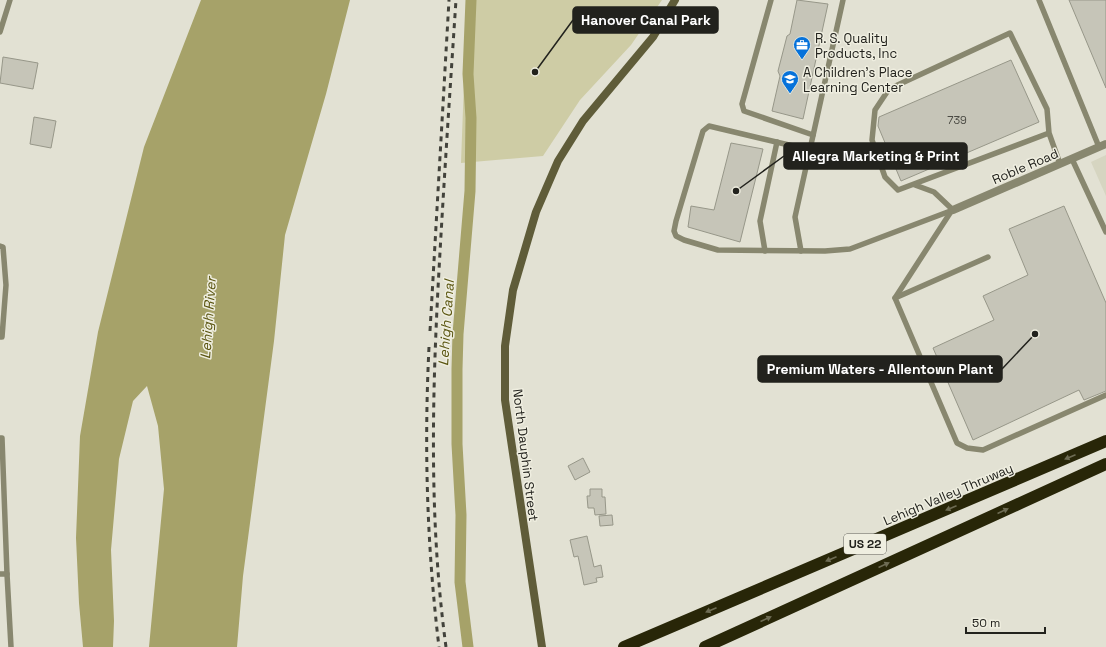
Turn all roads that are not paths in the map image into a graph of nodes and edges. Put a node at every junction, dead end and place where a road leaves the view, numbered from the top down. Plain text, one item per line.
1 (10, 0) edge
2 (675, 0) edge
3 (771, 0) edge
4 (843, 0) edge
5 (1039, 0) edge
6 (0, 32) edge
7 (1049, 133) junction
8 (813, 135) junction
9 (778, 142) junction
10 (1104, 146) edge
11 (810, 150) junction
12 (1072, 158) junction
13 (1060, 164) junction
14 (915, 185) junction
15 (953, 210) junction
16 (1106, 232) edge
17 (0, 246) edge
18 (765, 251) junction
19 (801, 251) junction
20 (988, 257) dead end
21 (895, 298) junction
22 (0, 337) edge
23 (1106, 394) edge
24 (0, 438) edge
25 (1106, 441) edge
26 (1106, 464) edge
27 (0, 574) edge
28 (7, 574) junction
29 (11, 647) edge
30 (542, 647) edge
31 (624, 647) edge
32 (705, 647) edge

1 - 6 lane
2 - 30 street, North Dauphin Street
3 - 8 lane
4 - 8 lane
5 - 10 lane
7 - 13 lane
7 - 14 lane
7 - 14 lane
8 - 11 lane
9 - 11 lane
9 - 18 lane
9 - 18 lane
10 - 12 street, Roble Road
11 - 19 lane
12 - 13 street, Roble Road
12 - 16 lane
13 - 15 street, Roble Road
14 - 15 lane
15 - 19 lane
15 - 21 lane
17 - 22 lane
18 - 19 lane
20 - 21 lane
21 - 23 lane
24 - 28 lane
25 -> 31 highway, Lehigh Valley Thruway / US 22
32 -> 26 highway, US 22
27 - 28 lane
28 - 29 lane

